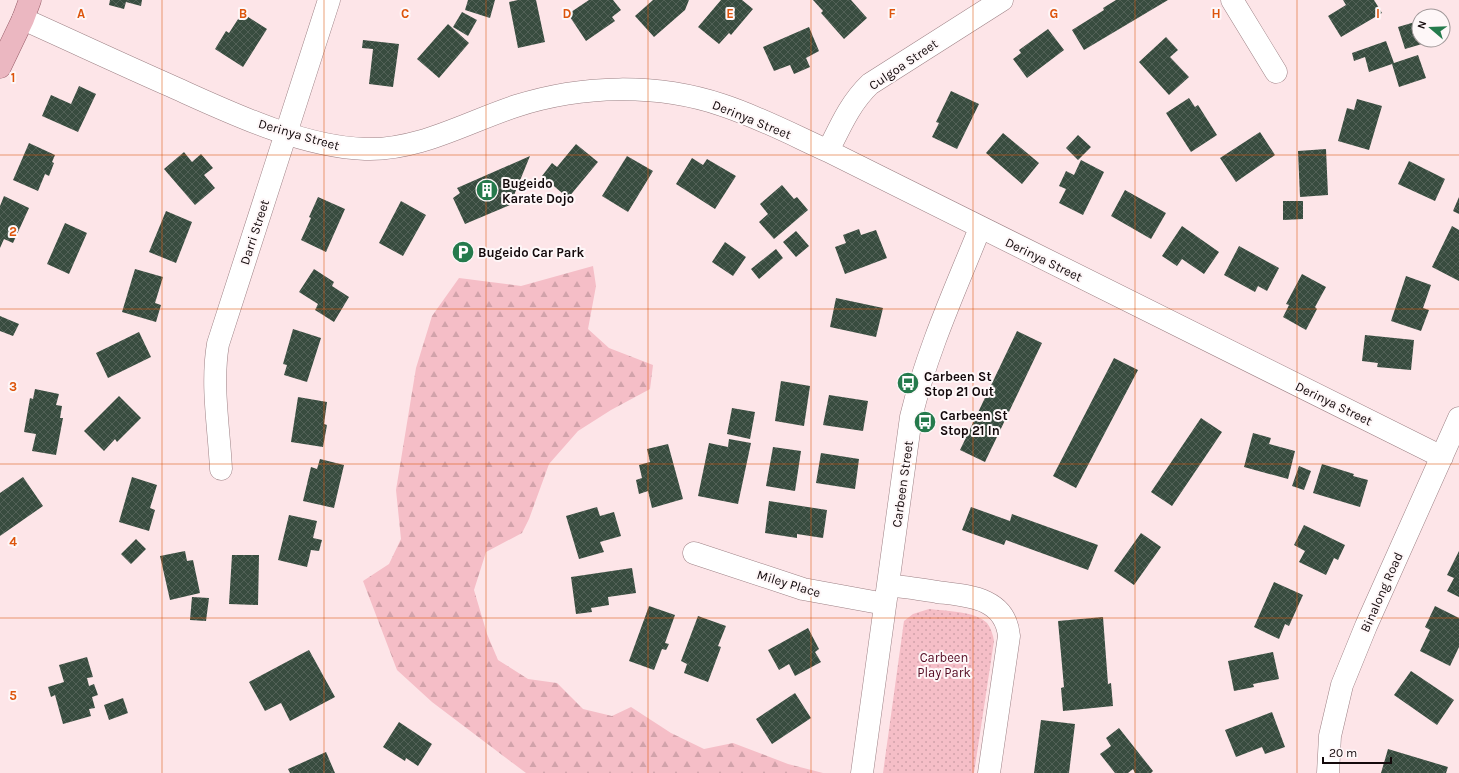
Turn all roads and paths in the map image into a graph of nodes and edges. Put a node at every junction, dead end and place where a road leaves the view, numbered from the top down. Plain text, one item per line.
1 (329, 0) edge
2 (1002, 0) edge
3 (1232, 0) edge
4 (26, 9) edge
5 (0, 67) edge
6 (1276, 72) dead end
7 (286, 133) junction
8 (828, 151) junction
9 (980, 228) junction
10 (1459, 418) edge
11 (1442, 457) junction
12 (221, 469) dead end
13 (694, 553) dead end
14 (887, 594) junction
15 (862, 773) edge
16 (989, 773) edge
17 (1328, 773) edge

1 - 7 street, Darri Street
2 - 8 street, Culgoa Street
3 - 6 street
4 - 5 main road
4 - 7 street, Derinya Street
7 - 8 street, Derinya Street
7 - 12 street, Darri Street
8 - 9 street, Derinya Street
9 - 11 street, Derinya Street
9 - 14 street, Carbeen Street
10 - 11 street, Binalong Road
11 - 17 street, Binalong Road
13 - 14 street, Miley Place
14 - 15 street, Carbeen Street
14 - 16 street

